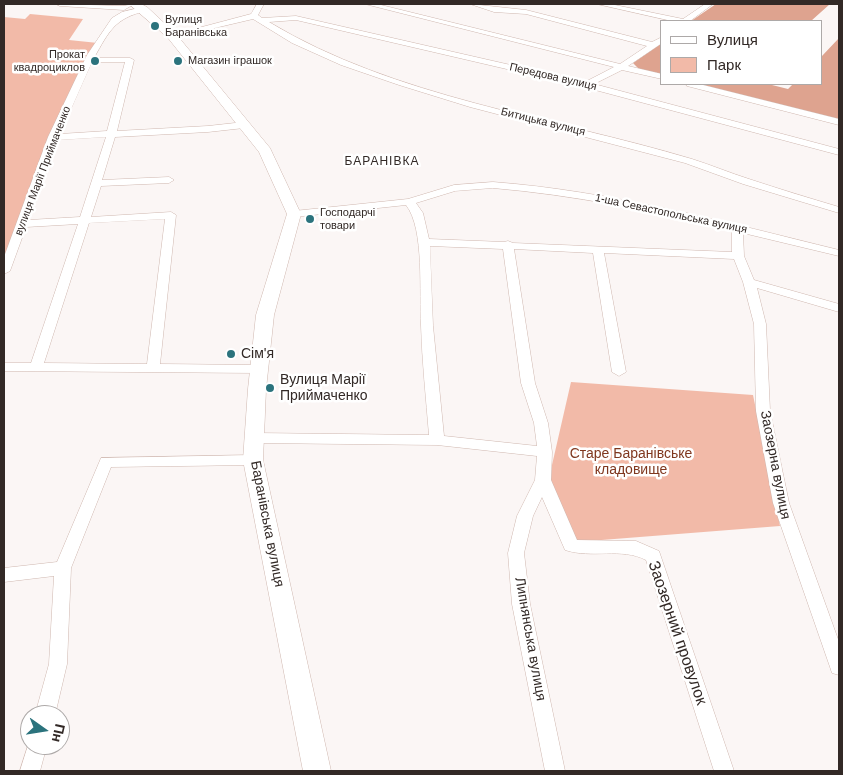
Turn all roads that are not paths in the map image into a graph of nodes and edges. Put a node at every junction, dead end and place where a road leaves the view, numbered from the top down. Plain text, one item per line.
1 (60, 4) edge
2 (260, 4) edge
3 (369, 4) edge
4 (474, 4) edge
5 (602, 4) edge
6 (709, 4) edge
7 (133, 6) edge
8 (254, 16) junction
9 (263, 20) junction
10 (676, 20) edge
11 (687, 20) edge
12 (172, 36) junction
13 (660, 40) edge
14 (653, 45) junction
15 (90, 60) junction
16 (622, 66) junction
17 (660, 76) edge
18 (586, 85) junction
19 (694, 85) edge
20 (839, 122) edge
21 (244, 125) junction
22 (111, 135) junction
23 (53, 137) junction
24 (839, 152) edge
25 (170, 180) dead end
26 (97, 182) junction
27 (409, 202) junction
28 (839, 210) edge
29 (294, 214) junction
30 (85, 220) junction
31 (24, 224) junction
32 (737, 228) junction
33 (424, 242) junction
34 (508, 244) junction
35 (598, 251) junction
36 (839, 253) edge
37 (738, 256) junction
38 (4, 272) edge
39 (750, 282) junction
40 (839, 308) edge
41 (4, 367) edge
42 (36, 368) junction
43 (153, 369) junction
44 (260, 369) junction
45 (619, 372) dead end
46 (255, 438) junction
47 (437, 440) junction
48 (545, 452) junction
49 (253, 460) junction
50 (543, 480) junction
51 (63, 568) junction
52 (4, 575) edge
53 (839, 667) edge
54 (48, 705) edge
55 (34, 755) edge
56 (30, 771) edge
57 (316, 771) edge
58 (555, 771) edge
59 (724, 771) edge

1 - 7 street
2 - 8 street
3 - 16 street
4 - 14 street
5 - 10 street
6 - 11 street
7 - 12 main road
7 - 15 street, вулиця Марії Приймаченко
8 - 9 street, Битицька вулиця
8 - 12 street
9 - 18 street, Передова вулиця
9 - 28 street, Битицька вулиця
12 - 21 main road
13 - 14 street
14 - 16 street
15 - 22 street
15 - 23 street, вулиця Марії Приймаченко
16 - 17 street
16 - 18 street
18 - 24 street, Передова вулиця
19 - 20 street
21 - 22 street
21 - 29 main road
22 - 23 street
22 - 26 street
23 - 31 street, вулиця Марії Приймаченко
25 - 26 street
26 - 30 street
27 - 29 street, 1-ша Севастопольська вулиця
27 - 32 street, 1-ша Севастопольська вулиця
27 - 33 street
29 - 44 main road, Баранівська вулиця
30 - 31 street
30 - 42 street
30 - 43 street
31 - 38 street, вулиця Марії Приймаченко
32 - 36 street, 1-ша Севастопольська вулиця
32 - 37 street, Заозерна вулиця
33 - 34 street
33 - 47 street
34 - 35 street
34 - 48 street, Липнянська вулиця
35 - 37 street
35 - 45 street
37 - 39 street, Заозерна вулиця
39 - 40 street
39 - 53 street, Заозерна вулиця
41 - 42 street
42 - 43 street
43 - 44 street
44 - 46 main road, Баранівська вулиця
46 - 47 street
46 - 49 main road, Баранівська вулиця
47 - 48 street
48 - 50 street, Липнянська вулиця
49 - 51 street
49 - 57 main road, Баранівська вулиця
50 - 58 street, Липнянська вулиця
50 - 59 street, Заозерний провулок
51 - 52 street
51 - 54 street
55 - 56 street

